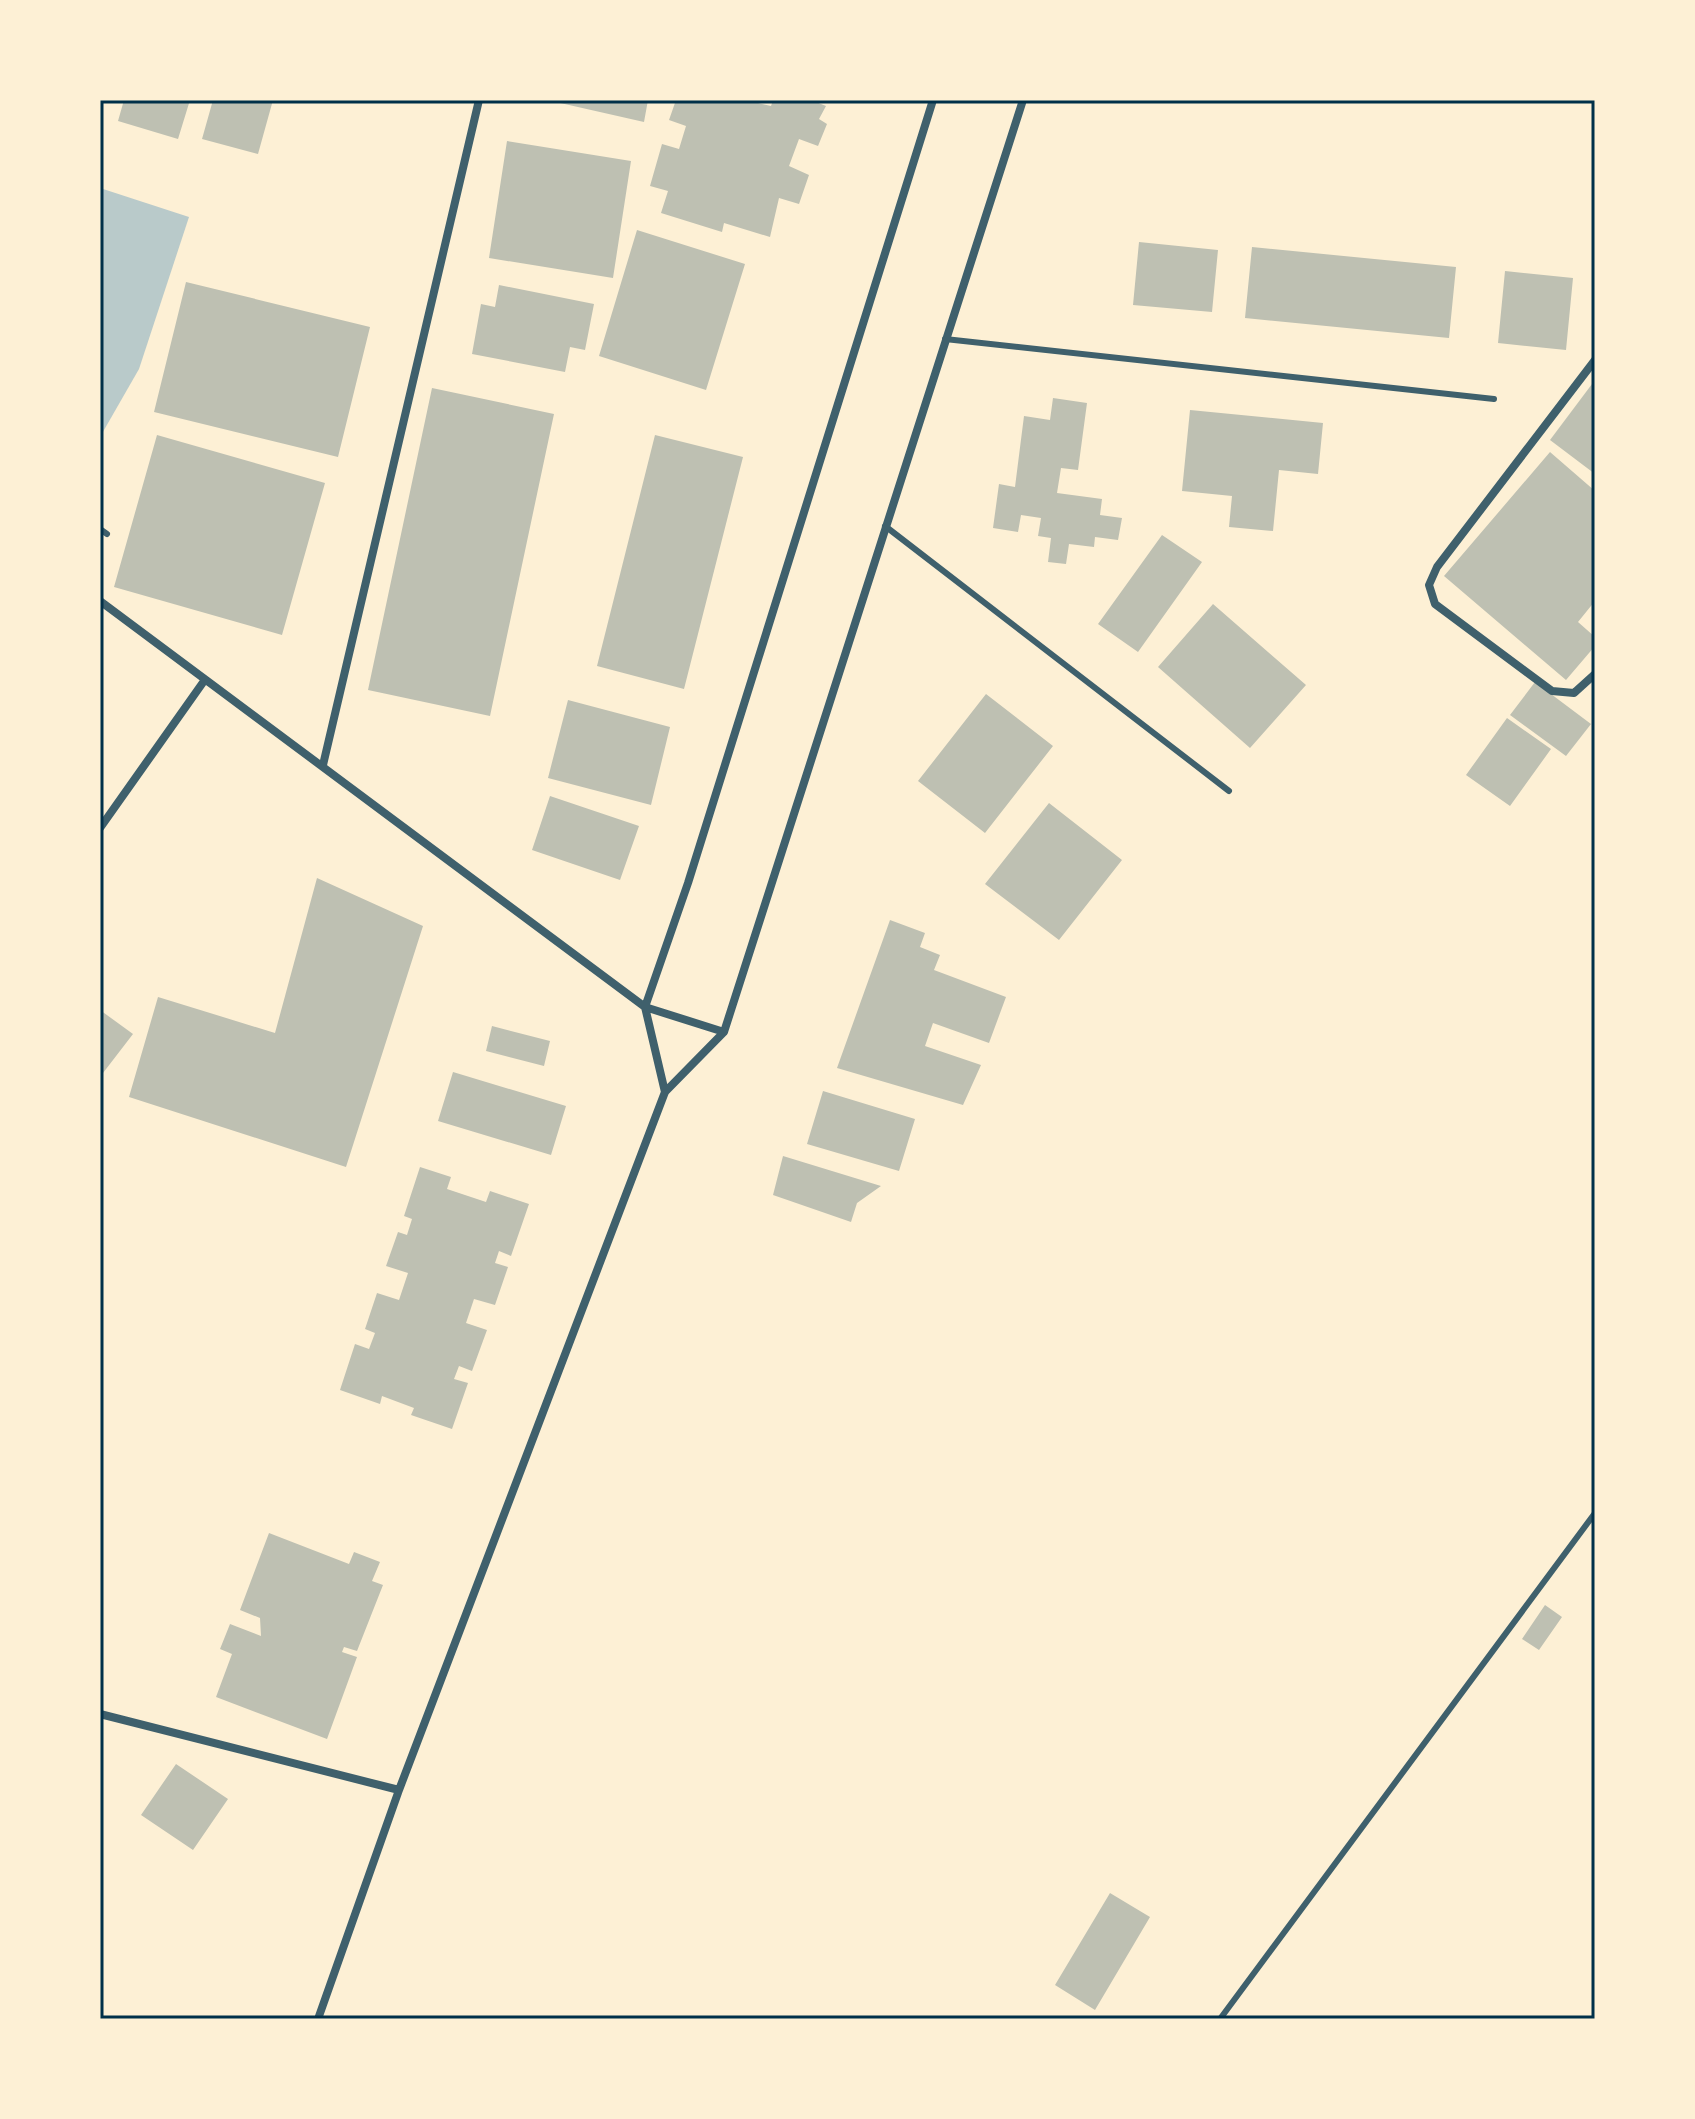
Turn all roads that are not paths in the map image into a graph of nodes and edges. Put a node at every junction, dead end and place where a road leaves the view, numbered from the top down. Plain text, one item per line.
1 (479, 100) edge
2 (933, 100) edge
3 (1023, 100) edge
4 (945, 339) junction
5 (1595, 360) edge
6 (1494, 399) dead end
7 (885, 526) junction
8 (100, 529) edge
9 (107, 534) dead end
10 (100, 601) edge
11 (1595, 674) edge
12 (204, 681) junction
13 (323, 765) junction
14 (1229, 791) dead end
15 (100, 828) edge
16 (645, 1007) junction
17 (724, 1032) junction
18 (665, 1092) junction
19 (1595, 1513) edge
20 (100, 1714) edge
21 (399, 1790) junction
22 (318, 2019) edge
23 (1220, 2019) edge

1 - 13 street
2 - 16 street
3 - 4 street
4 - 6 lane
4 - 7 street
5 - 11 street
7 - 14 lane
7 - 17 street
8 - 9 lane
10 - 12 street
12 - 13 street
12 - 15 street
13 - 16 street
16 - 17 street
16 - 18 street
17 - 18 street
18 - 21 street
19 - 23 lane
20 - 21 street
21 - 22 street

